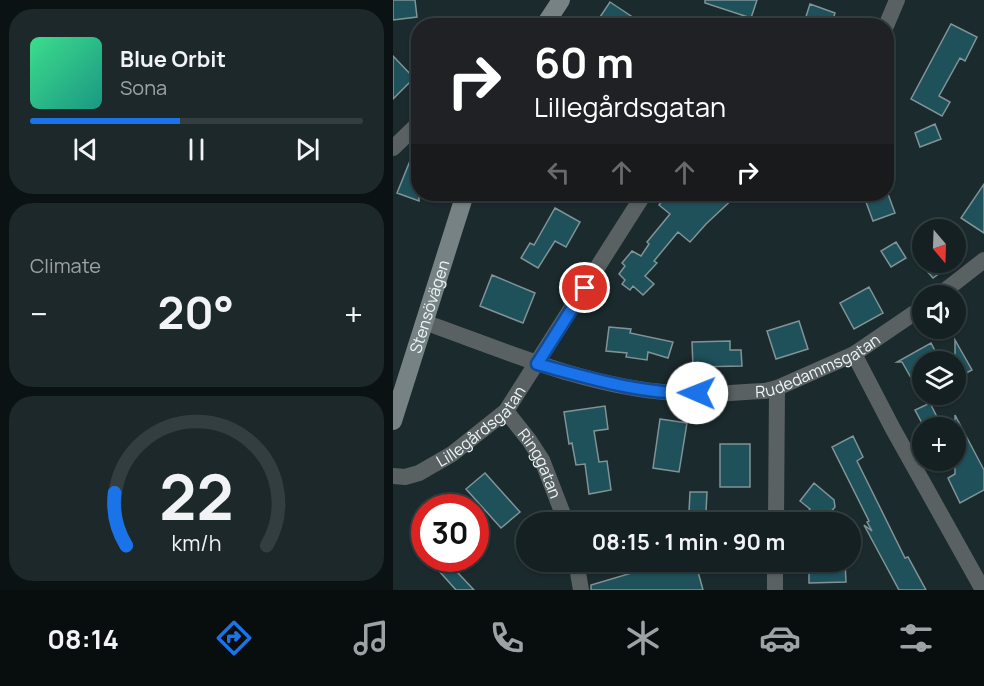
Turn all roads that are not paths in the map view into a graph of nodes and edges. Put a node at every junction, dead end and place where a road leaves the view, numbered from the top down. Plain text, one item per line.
1 (561, 0) edge
2 (897, 0) edge
3 (549, 18) edge
4 (889, 18) edge
5 (411, 131) edge
6 (393, 148) edge
7 (463, 201) edge
8 (640, 201) edge
9 (984, 260) edge
10 (952, 285) edge
11 (912, 314) edge
12 (425, 322) junction
13 (854, 354) junction
14 (537, 364) junction
15 (777, 388) junction
16 (505, 411) junction
17 (393, 421) edge
18 (393, 476) edge
19 (563, 512) edge
20 (776, 512) edge
21 (578, 572) edge
22 (775, 572) edge
23 (581, 590) edge
24 (775, 590) edge
25 (983, 590) edge

1 - 3 street
2 - 4 street
5 - 6 street
7 - 12 street, Stensövägen
8 - 14 street, Lillegårdsgatan
9 - 10 street
11 - 13 street, Rudedammsgatan
12 - 14 street, Rudedammsgatan
12 - 17 street, Stensövägen
13 - 15 street, Rudedammsgatan
13 - 25 street
14 - 15 street, Rudedammsgatan
14 - 16 street, Lillegårdsgatan
15 - 20 street
16 - 18 street, Lillegårdsgatan
16 - 19 street, Ringgatan
21 - 23 street
22 - 24 street

